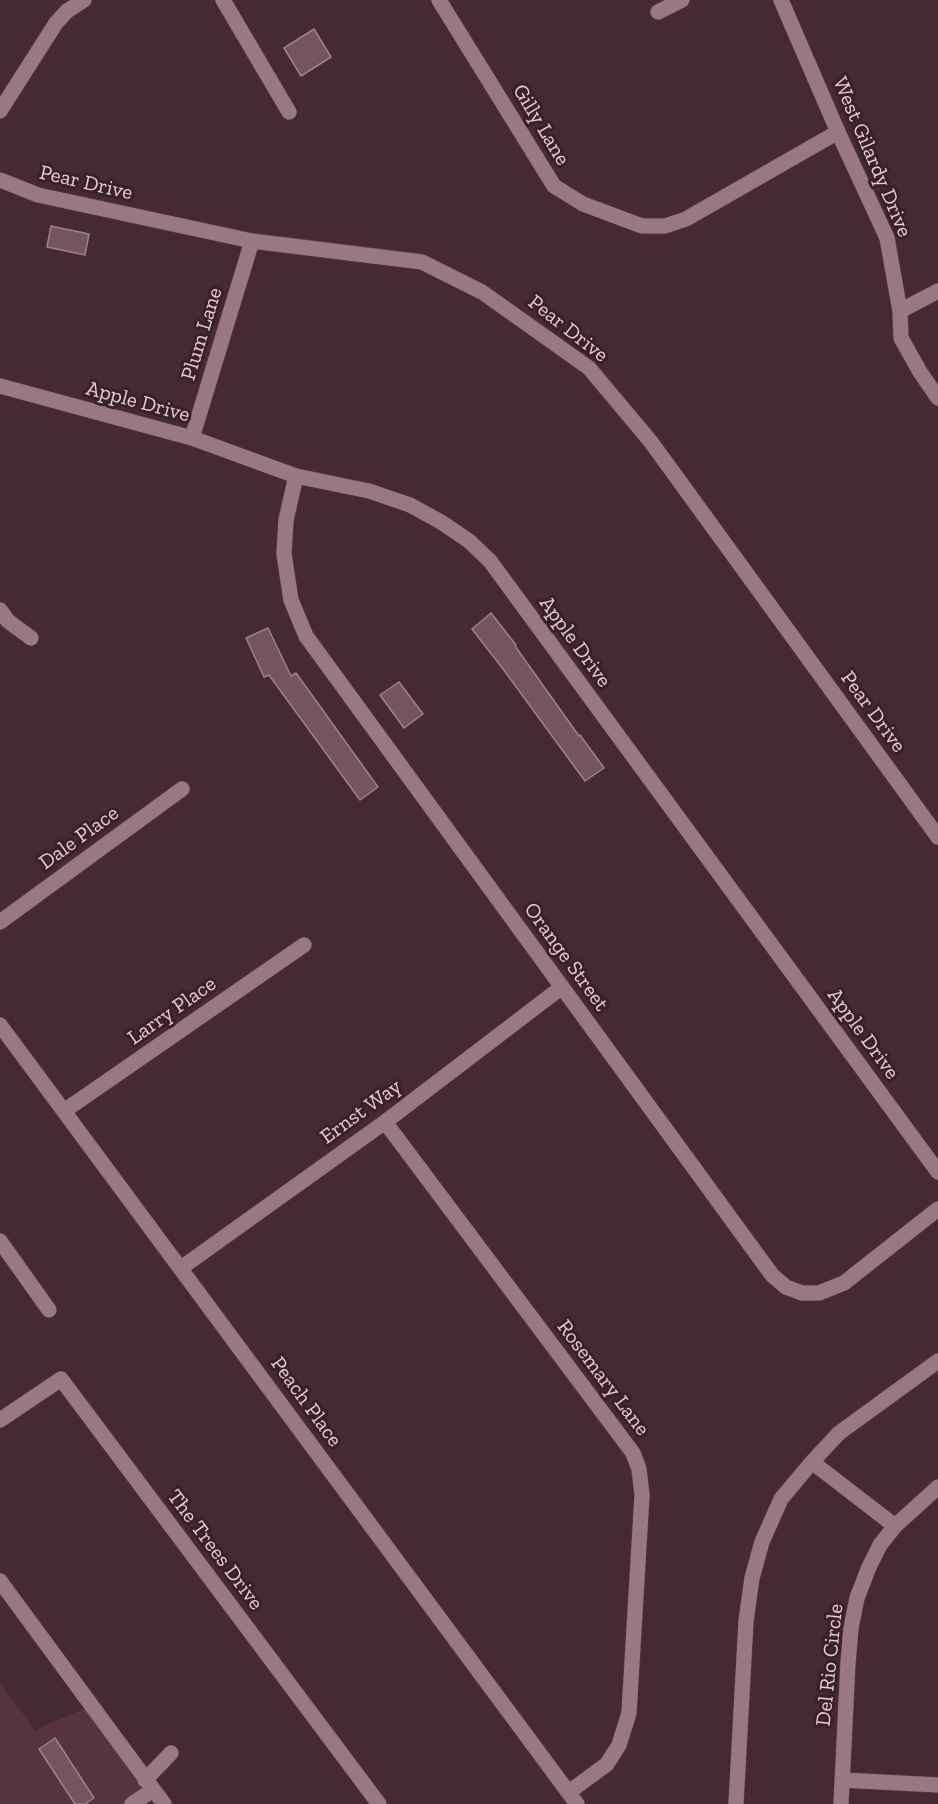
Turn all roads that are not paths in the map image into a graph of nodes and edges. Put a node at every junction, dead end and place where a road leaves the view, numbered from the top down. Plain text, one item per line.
1 (84, 0) edge
2 (223, 0) edge
3 (440, 0) edge
4 (682, 0) edge
5 (782, 0) edge
6 (658, 12) dead end
7 (0, 111) edge
8 (289, 112) dead end
9 (837, 132) junction
10 (0, 180) edge
11 (252, 241) junction
12 (938, 291) edge
13 (900, 311) junction
14 (0, 386) edge
15 (938, 398) edge
16 (192, 438) junction
17 (296, 476) junction
18 (0, 610) edge
19 (31, 638) dead end
20 (182, 789) dead end
21 (938, 837) edge
22 (0, 922) edge
23 (304, 945) dead end
24 (562, 987) junction
25 (0, 1025) edge
26 (64, 1112) junction
27 (385, 1122) junction
28 (938, 1172) edge
29 (938, 1209) edge
30 (3, 1251) edge
31 (181, 1268) junction
32 (49, 1310) dead end
33 (938, 1361) edge
34 (0, 1420) edge
35 (812, 1462) junction
36 (938, 1487) edge
37 (895, 1526) junction
38 (0, 1581) edge
39 (171, 1753) dead end
40 (842, 1780) junction
41 (149, 1785) junction
42 (938, 1785) edge
43 (573, 1798) edge
44 (132, 1804) edge
45 (164, 1804) edge
46 (379, 1804) edge
47 (736, 1804) edge
48 (841, 1804) edge

1 - 7 street
2 - 8 street
3 - 9 street, Gilly Lane
4 - 6 street
5 - 9 street, West Gilardy Drive
9 - 13 street, West Gilardy Drive
10 - 11 street, Pear Drive
11 - 16 street, Plum Lane
11 - 21 street, Pear Drive
12 - 13 street
13 - 15 street, West Gilardy Drive
14 - 16 street, Apple Drive
16 - 17 street, Apple Drive
17 - 24 street, Orange Street
17 - 28 street, Apple Drive
18 - 19 street
20 - 22 street, Dale Place
23 - 26 street, Larry Place
24 - 27 street, Ernst Way
24 - 29 street, Orange Street
25 - 26 street, Peach Place
26 - 31 street, Peach Place
27 - 31 street, Ernst Way
27 - 43 street, Rosemary Lane
30 - 32 street
31 - 43 street, Peach Place
33 - 35 street
34 - 46 street, The Trees Drive
35 - 37 street
35 - 47 street
36 - 37 street, Del Rio Circle
37 - 40 street, Del Rio Circle
38 - 41 street
39 - 41 street
40 - 42 street
40 - 48 street, Del Rio Circle
41 - 44 street
41 - 45 street

